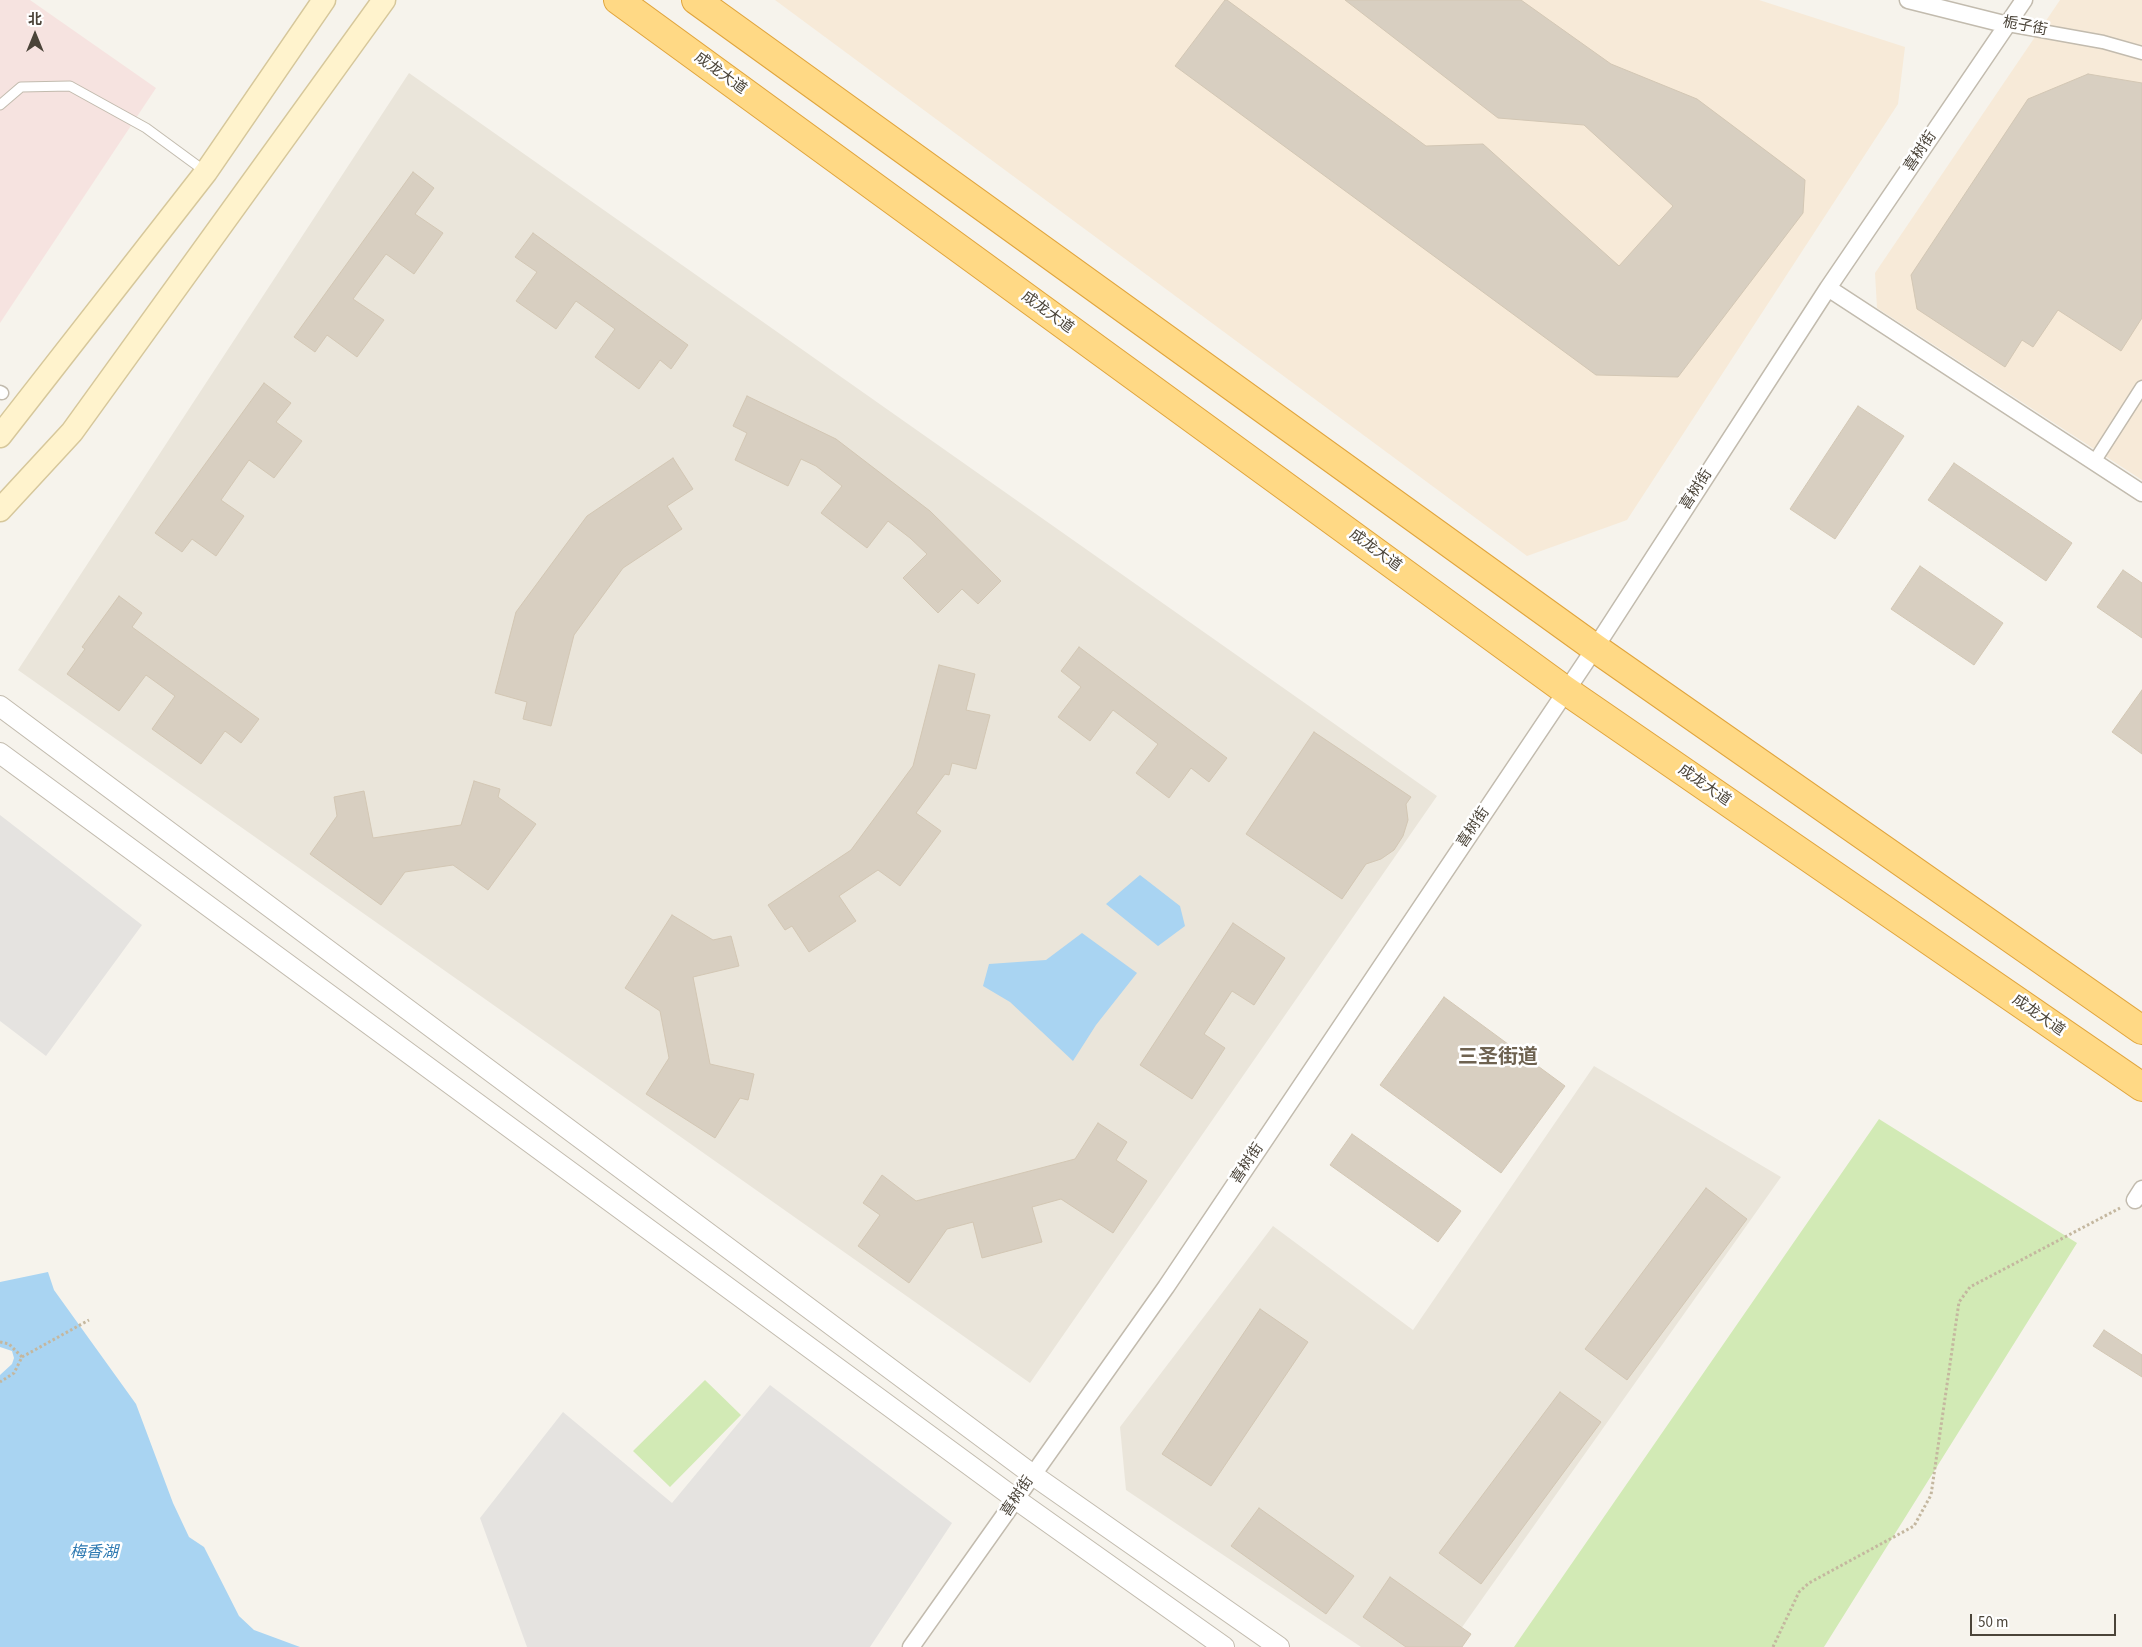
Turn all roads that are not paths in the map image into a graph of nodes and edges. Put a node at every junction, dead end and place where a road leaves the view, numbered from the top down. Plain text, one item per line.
1 (324, 0) edge
2 (384, 0) edge
3 (618, 0) edge
4 (696, 0) edge
5 (1908, 0) edge
6 (2024, 0) edge
7 (2008, 25) junction
8 (2142, 53) edge
9 (0, 105) edge
10 (206, 172) junction
11 (1828, 288) junction
12 (2142, 386) edge
13 (0, 436) edge
14 (2094, 462) junction
15 (2142, 493) edge
16 (0, 510) edge
17 (1595, 648) junction
18 (1565, 690) junction
19 (0, 706) edge
20 (0, 753) edge
21 (2142, 1030) edge
22 (2142, 1087) edge
23 (1033, 1475) junction
24 (1017, 1500) junction
25 (911, 1647) edge
26 (1224, 1647) edge
27 (1279, 1647) edge

1 - 10 main road
2 - 16 main road
3 - 18 highway, 成龙大道
4 - 17 highway
5 - 7 street, 栀子街
6 - 7 street, 喜树街
7 - 8 street, 栀子街
7 - 11 street, 喜树街
9 - 10 lane
10 - 13 main road
11 - 14 street
11 - 17 street, 喜树街
12 - 14 street
14 - 15 street
17 - 18 street, 喜树街
17 - 21 highway
18 - 22 highway, 成龙大道
18 - 23 street, 喜树街
19 - 23 street
20 - 24 street
23 - 24 street, 喜树街
23 - 27 street
24 - 25 street, 喜树街
24 - 26 street

